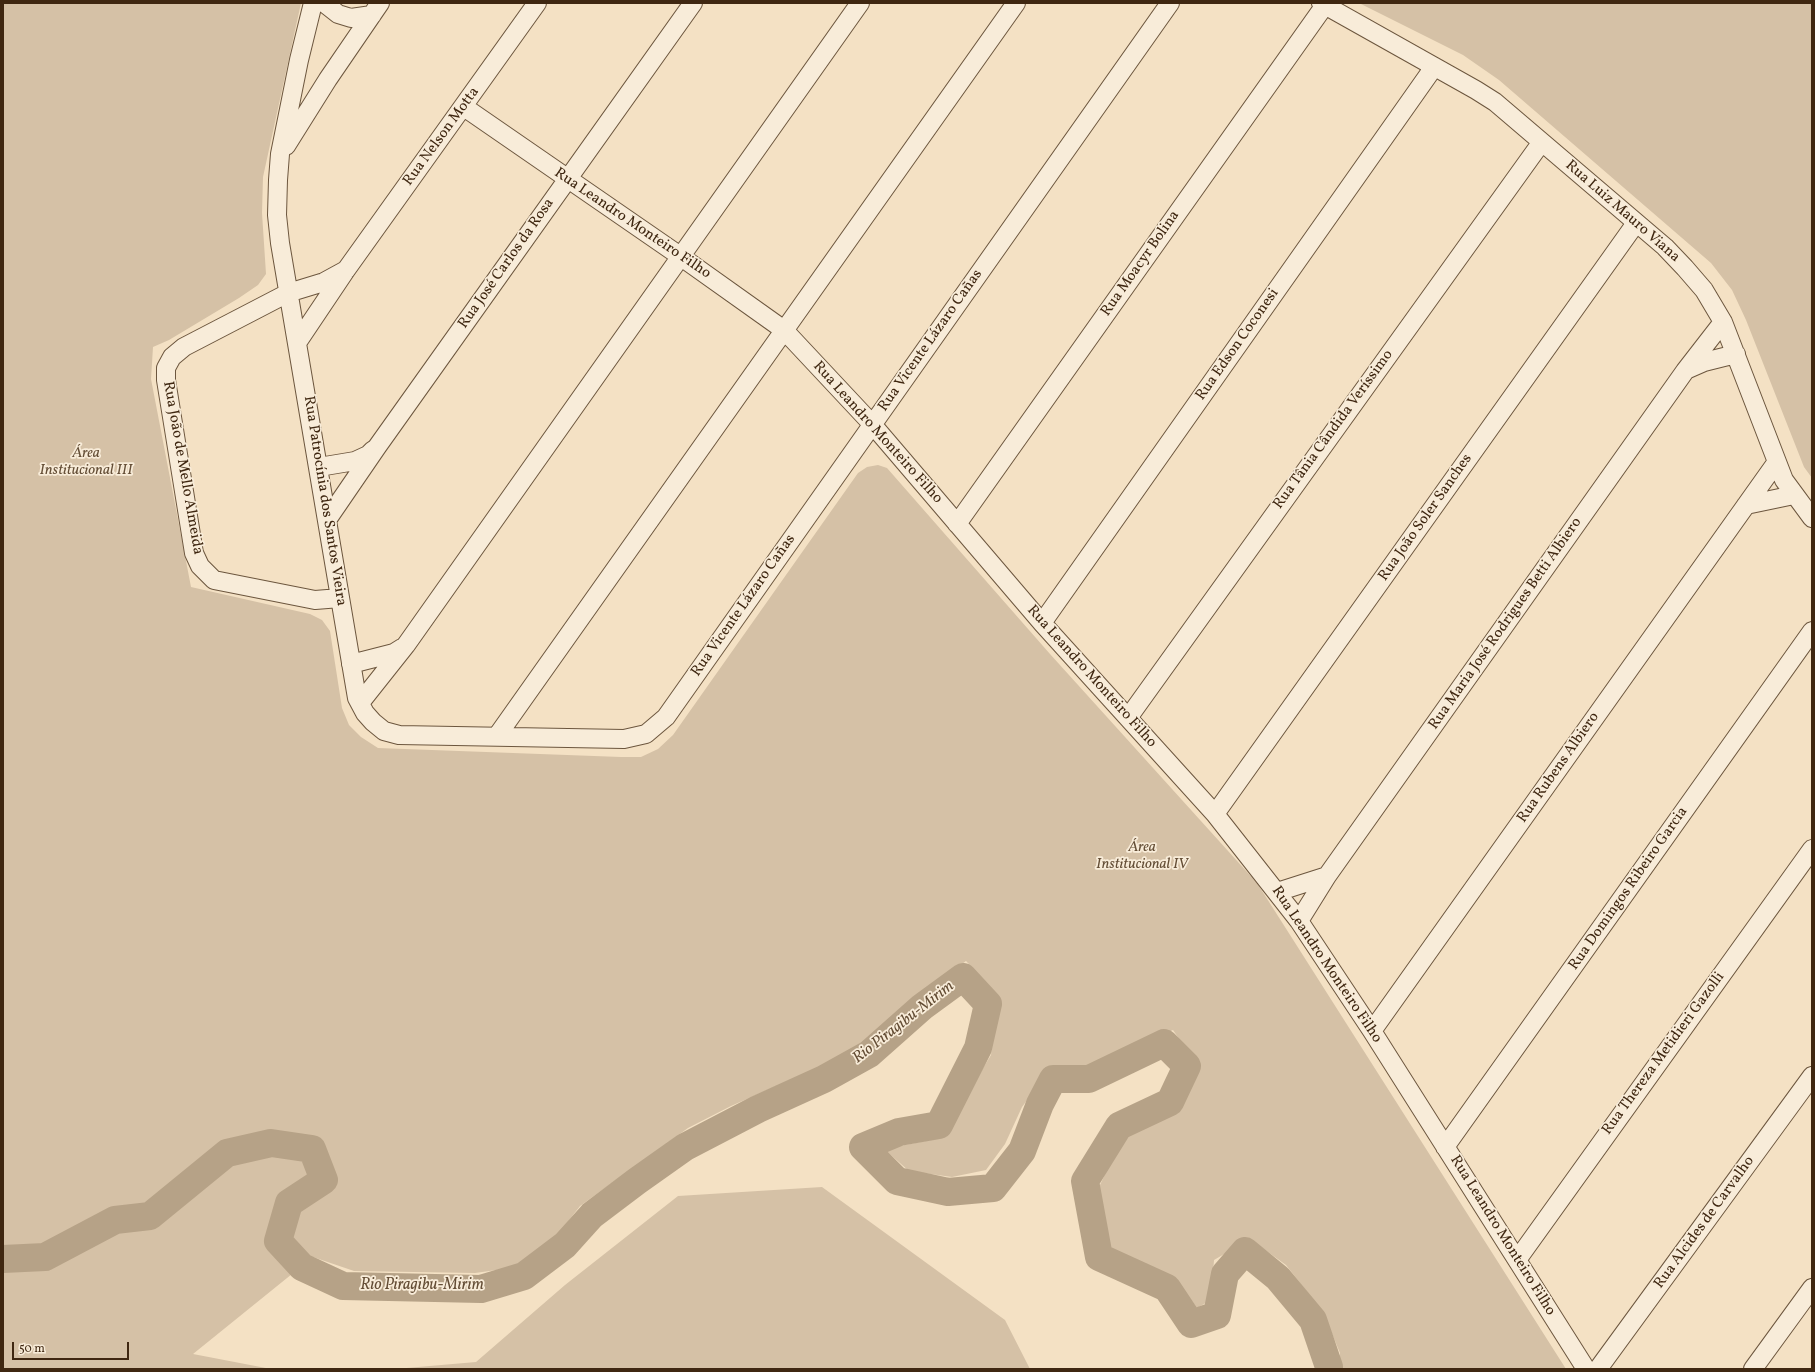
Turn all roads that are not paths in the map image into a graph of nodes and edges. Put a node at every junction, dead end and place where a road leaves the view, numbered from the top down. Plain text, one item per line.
1 (313, 3) edge
2 (324, 3) edge
3 (537, 3) edge
4 (693, 3) edge
5 (860, 3) edge
6 (1016, 3) edge
7 (1170, 3) edge
8 (1323, 4) edge
9 (376, 9) edge
10 (1434, 67) junction
11 (328, 79) junction
12 (464, 107) junction
13 (288, 110) junction
14 (1541, 143) junction
15 (280, 154) junction
16 (567, 179) junction
17 (1636, 222) junction
18 (680, 256) junction
19 (346, 270) junction
20 (288, 292) junction
21 (1723, 322) junction
22 (784, 330) junction
23 (297, 343) junction
24 (1736, 354) junction
25 (1685, 371) junction
26 (872, 424) junction
27 (377, 447) junction
28 (1776, 463) junction
29 (319, 467) junction
30 (1794, 495) junction
31 (1746, 505) junction
32 (1812, 518) edge
33 (327, 520) junction
34 (957, 524) junction
35 (340, 598) junction
36 (1042, 623) junction
37 (1812, 631) edge
38 (406, 645) junction
39 (351, 664) junction
40 (360, 703) junction
41 (1128, 718) junction
42 (646, 734) joint
43 (497, 736) junction
44 (1215, 814) junction
45 (1812, 849) edge
46 (1327, 876) junction
47 (1276, 892) junction
48 (1299, 921) junction
49 (1372, 1031) junction
50 (1812, 1076) edge
51 (1445, 1147) junction
52 (1517, 1260) junction
53 (1812, 1288) edge
54 (1586, 1369) edge
55 (1598, 1369) edge
56 (1753, 1369) edge

1 - 13 street, Rua Patrocínia dos Santos Vieira
2 - 9 street
3 - 12 street, Rua Nelson Motta
4 - 16 street, Rua José Carlos da Rosa
5 - 18 street
6 - 22 street
7 - 26 street, Rua Vicente Lázaro Cañas
8 - 10 street, Rua Luiz Mauro Viana
8 - 34 street, Rua Moacyr Bolina
9 - 11 street
10 - 14 street, Rua Luiz Mauro Viana
10 - 36 street, Rua Edson Coconesi
11 - 13 street
11 - 15 street
12 - 16 street, Rua Leandro Monteiro Filho
12 - 19 street, Rua Nelson Motta
13 - 15 street, Rua Patrocínia dos Santos Vieira
14 - 17 street, Rua Luiz Mauro Viana
14 - 41 street, Rua Tânia Cândida Veríssimo
15 - 20 street, Rua Patrocínia dos Santos Vieira
16 - 18 street, Rua Leandro Monteiro Filho
16 - 27 street, Rua José Carlos da Rosa
17 - 21 street, Rua Luiz Mauro Viana
17 - 44 street, Rua João Soler Sanches
18 - 22 street, Rua Leandro Monteiro Filho
18 - 38 street
19 - 20 street, Rua Nelson Motta
19 - 23 street, Rua Nelson Motta
20 - 23 street, Rua Patrocínia dos Santos Vieira
20 - 35 street, Rua João de Mello Almeida
21 - 24 street, Rua Luiz Mauro Viana
21 - 25 street, Rua Maria José Rodrigues Betti Albiero
22 - 26 street, Rua Leandro Monteiro Filho
22 - 43 street
23 - 29 street, Rua Patrocínia dos Santos Vieira
24 - 25 street, Rua Maria José Rodrigues Betti Albiero
24 - 28 street, Rua Luiz Mauro Viana
25 - 46 street, Rua Maria José Rodrigues Betti Albiero
26 - 34 street, Rua Leandro Monteiro Filho
26 - 42 street, Rua Vicente Lázaro Cañas
27 - 29 street, Rua José Carlos da Rosa
27 - 33 street, Rua José Carlos da Rosa
28 - 30 street, Rua Luiz Mauro Viana
28 - 31 street, Rua Rubens Albiero
29 - 33 street, Rua Patrocínia dos Santos Vieira
30 - 31 street
30 - 32 street, Rua Luiz Mauro Viana
31 - 49 street, Rua Rubens Albiero
33 - 35 street, Rua Patrocínia dos Santos Vieira
34 - 36 street, Rua Leandro Monteiro Filho
35 - 39 street, Rua Patrocínia dos Santos Vieira
36 - 41 street, Rua Leandro Monteiro Filho
37 - 51 street, Rua Domingos Ribeiro Garcia
38 - 39 street
38 - 40 street
39 - 40 street, Rua Patrocínia dos Santos Vieira
40 - 43 street, Rua Patrocínia dos Santos Vieira
41 - 44 street, Rua Leandro Monteiro Filho
42 - 43 street, Rua Patrocínia dos Santos Vieira
44 - 47 street, Rua Leandro Monteiro Filho
45 - 52 street, Rua Thereza Metidieri Gazolli
46 - 47 street
46 - 48 street, Rua Maria José Rodrigues Betti Albiero
47 - 48 street, Rua Leandro Monteiro Filho
48 - 49 street, Rua Leandro Monteiro Filho
49 - 51 street, Rua Leandro Monteiro Filho
50 - 55 street, Rua Alcides de Carvalho
51 - 52 street, Rua Leandro Monteiro Filho
52 - 54 street, Rua Leandro Monteiro Filho
53 - 56 street

